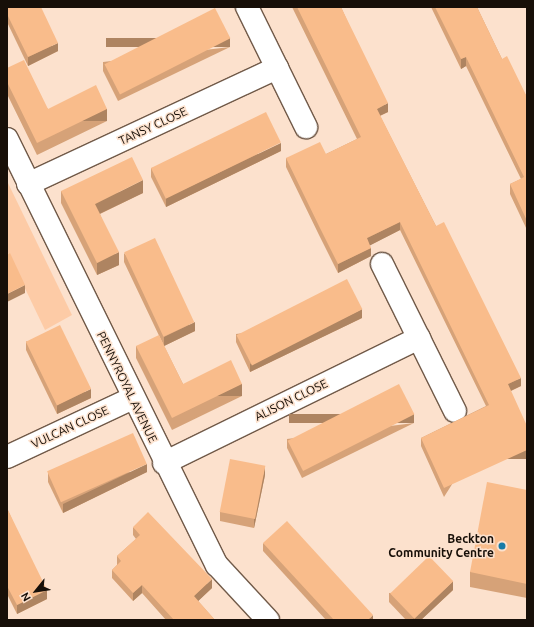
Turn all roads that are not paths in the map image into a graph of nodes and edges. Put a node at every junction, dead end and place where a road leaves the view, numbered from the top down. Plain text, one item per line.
1 (247, 7) edge
2 (277, 68) junction
3 (306, 127) dead end
4 (7, 139) edge
5 (28, 184) junction
6 (382, 264) dead end
7 (420, 338) junction
8 (133, 398) junction
9 (455, 411) dead end
10 (7, 457) edge
11 (164, 463) junction
12 (268, 620) edge

1 - 2 street
2 - 3 street
2 - 5 street, TANSY CLOSE
4 - 5 street, PENNYROYAL AVENUE
5 - 8 street, PENNYROYAL AVENUE
6 - 7 street
7 - 9 street
7 - 11 street, ALISON CLOSE
8 - 10 street, VULCAN CLOSE
8 - 11 street, PENNYROYAL AVENUE
11 - 12 street, PENNYROYAL AVENUE

